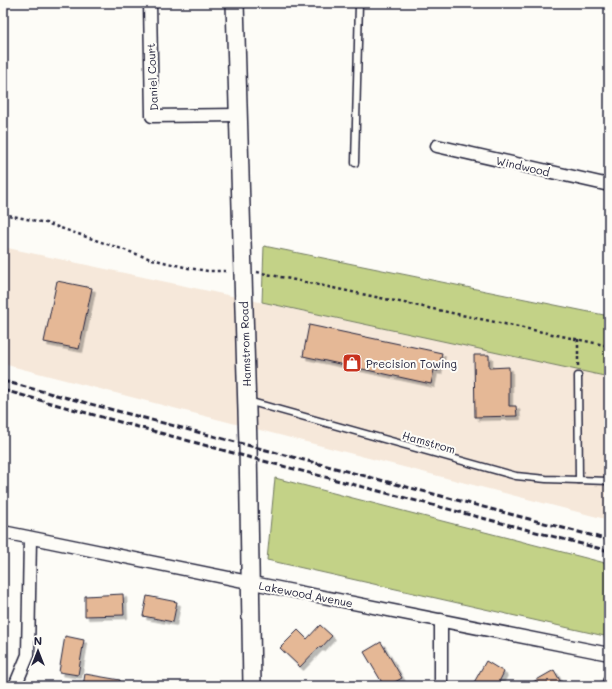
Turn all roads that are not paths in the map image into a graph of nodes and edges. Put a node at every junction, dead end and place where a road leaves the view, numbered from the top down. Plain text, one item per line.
1 (150, 3) edge
2 (235, 3) edge
3 (359, 3) edge
4 (238, 115) junction
5 (437, 146) dead end
6 (354, 163) dead end
7 (609, 185) edge
8 (578, 376) road end
9 (247, 401) junction
10 (579, 480) junction
11 (609, 481) edge
12 (3, 532) edge
13 (30, 538) junction
14 (251, 583) junction
15 (441, 620) junction
16 (609, 654) edge
17 (609, 682) edge
18 (15, 686) edge
19 (252, 686) edge
20 (441, 686) edge
21 (608, 686) edge

1 - 4 street, Daniel Court
2 - 4 street, Hamstrom Road
3 - 6 lane
4 - 9 street, Hamstrom Road
5 - 7 street, Windwood
8 - 10 lane
9 - 10 lane, Hamstrom
9 - 14 street, Hamstrom Road
10 - 11 lane, Hamstrom
12 - 13 street, Lakewood Avenue
13 - 14 street, Lakewood Avenue
13 - 18 street
14 - 15 street, Lakewood Avenue
14 - 19 street, Hamstrom Road
15 - 16 street, Lakewood Avenue
15 - 20 street
17 - 21 street

